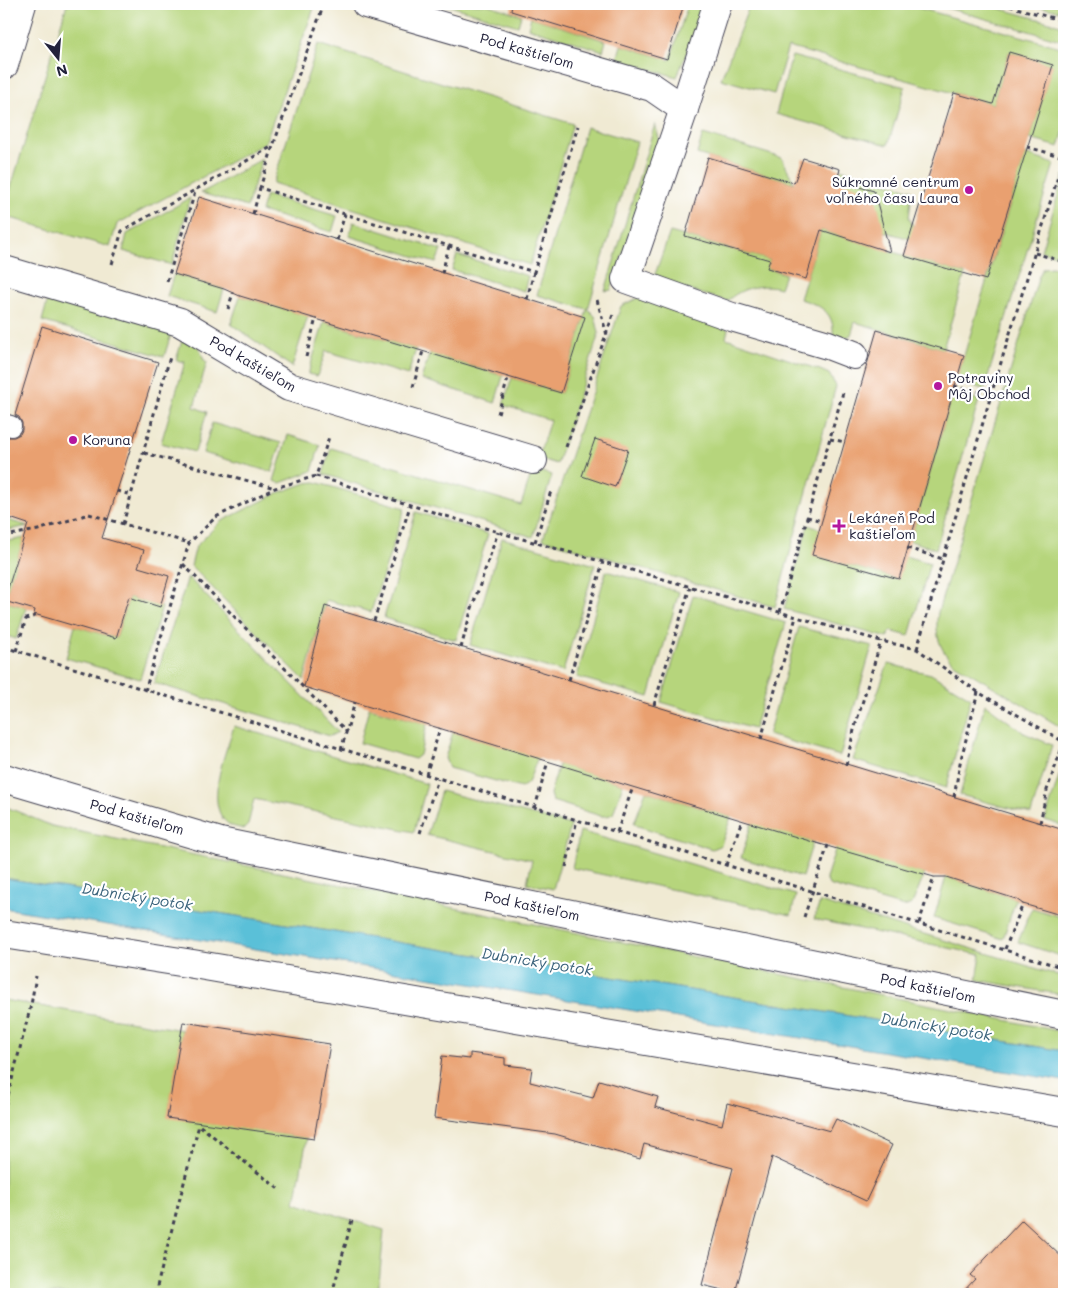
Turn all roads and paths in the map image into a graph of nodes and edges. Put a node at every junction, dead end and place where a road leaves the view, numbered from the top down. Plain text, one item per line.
1 (22, 4) edge
2 (324, 4) edge
3 (366, 4) edge
4 (1002, 4) edge
5 (717, 5) edge
6 (1064, 21) edge
7 (4, 65) edge
8 (684, 109) junction
9 (578, 126) dead end
10 (273, 146) junction
11 (1027, 147) dead end
12 (1064, 157) edge
13 (260, 188) junction
14 (197, 189) junction
15 (253, 214) dead end
16 (345, 214) junction
17 (337, 240) dead end
18 (449, 246) junction
19 (1035, 253) junction
20 (1064, 262) edge
21 (4, 270) edge
22 (534, 272) junction
23 (442, 273) dead end
24 (626, 278) junction
25 (102, 299) junction
26 (527, 299) dead end
27 (168, 319) junction
28 (854, 355) joint
29 (954, 386) dead end
30 (991, 395) junction
31 (339, 402) junction
32 (830, 439) junction
33 (845, 442) dead end
34 (564, 451) dead end
35 (144, 453) junction
36 (533, 460) dead end
37 (316, 476) junction
38 (552, 487) dead end
39 (275, 488) junction
40 (117, 491) dead end
41 (131, 495) junction
42 (410, 506) junction
43 (807, 517) junction
44 (822, 521) dead end
45 (123, 524) junction
46 (498, 532) junction
47 (4, 536) edge
48 (535, 542) junction
49 (189, 543) junction
50 (908, 548) dead end
51 (943, 559) junction
52 (603, 562) junction
53 (183, 564) junction
54 (690, 587) junction
55 (780, 612) junction
56 (38, 615) dead end
57 (796, 617) junction
58 (374, 621) dead end
59 (881, 640) junction
60 (4, 648) edge
61 (461, 648) dead end
62 (917, 649) junction
63 (16, 651) junction
64 (568, 680) dead end
65 (145, 691) junction
66 (978, 692) junction
67 (354, 702) dead end
68 (654, 705) dead end
69 (440, 728) dead end
70 (347, 732) junction
71 (761, 738) dead end
72 (1064, 742) edge
73 (341, 750) junction
74 (548, 761) dead end
75 (846, 765) dead end
76 (426, 775) junction
77 (4, 778) edge
78 (438, 779) junction
79 (633, 787) dead end
80 (954, 797) dead end
81 (535, 808) junction
82 (577, 820) junction
83 (742, 820) dead end
84 (1040, 823) dead end
85 (617, 832) junction
86 (420, 833) dead end
87 (828, 845) dead end
88 (726, 865) junction
89 (566, 867) dead end
90 (934, 877) dead end
91 (813, 892) junction
92 (1023, 904) dead end
93 (804, 917) dead end
94 (919, 923) junction
95 (4, 934) edge
96 (42, 940) junction
97 (1005, 949) junction
98 (1064, 968) edge
99 (1064, 1015) edge
100 (4, 1111) edge
101 (1064, 1112) edge
102 (280, 1191) dead end
103 (352, 1220) dead end
104 (154, 1294) edge
105 (332, 1294) edge

1 - 7 street
2 - 10 path
3 - 8 street, Pod kaštieľom
4 - 6 path
5 - 8 street
8 - 24 street
9 - 22 path
10 - 13 path
10 - 14 path
11 - 12 path
12 - 19 path
13 - 15 path
13 - 16 path
14 - 25 path
14 - 27 path
16 - 17 path
16 - 18 path
18 - 22 path
18 - 23 path
19 - 20 path
19 - 30 path
21 - 25 street, Pod kaštieľom
22 - 26 path
24 - 28 street
24 - 34 path
25 - 27 street, Pod kaštieľom
27 - 31 street, Pod kaštieľom
27 - 35 path
28 - 32 path
29 - 30 path
30 - 51 path
31 - 36 street, Pod kaštieľom
31 - 37 path
32 - 33 path
32 - 43 path
35 - 39 path
35 - 41 path
37 - 39 path
37 - 42 path
38 - 48 path
39 - 49 path
40 - 41 path
41 - 45 path
42 - 46 path
42 - 58 path
43 - 44 path
43 - 55 path
45 - 47 path
45 - 49 path
46 - 48 path
46 - 61 path
48 - 52 path
49 - 53 path
50 - 51 path
51 - 62 path
52 - 54 path
52 - 64 path
53 - 65 path
53 - 70 path
54 - 55 path
54 - 68 path
55 - 57 path
56 - 63 path
57 - 59 path
57 - 71 path
59 - 62 path
59 - 75 path
60 - 63 path
62 - 66 path
63 - 65 path
65 - 73 path
66 - 72 path
66 - 80 path
67 - 70 path
69 - 76 path
70 - 73 path
72 - 84 path
73 - 76 path
74 - 81 path
76 - 78 path
77 - 99 street, Pod kaštieľom
78 - 81 path
78 - 86 path
79 - 85 path
81 - 82 path
82 - 85 path
82 - 89 path
83 - 88 path
85 - 88 path
87 - 91 path
88 - 91 path
90 - 94 path
91 - 93 path
91 - 94 path
92 - 97 path
94 - 97 path
95 - 96 street
96 - 100 path
96 - 101 street
97 - 98 path
102 - 104 path
103 - 105 path

